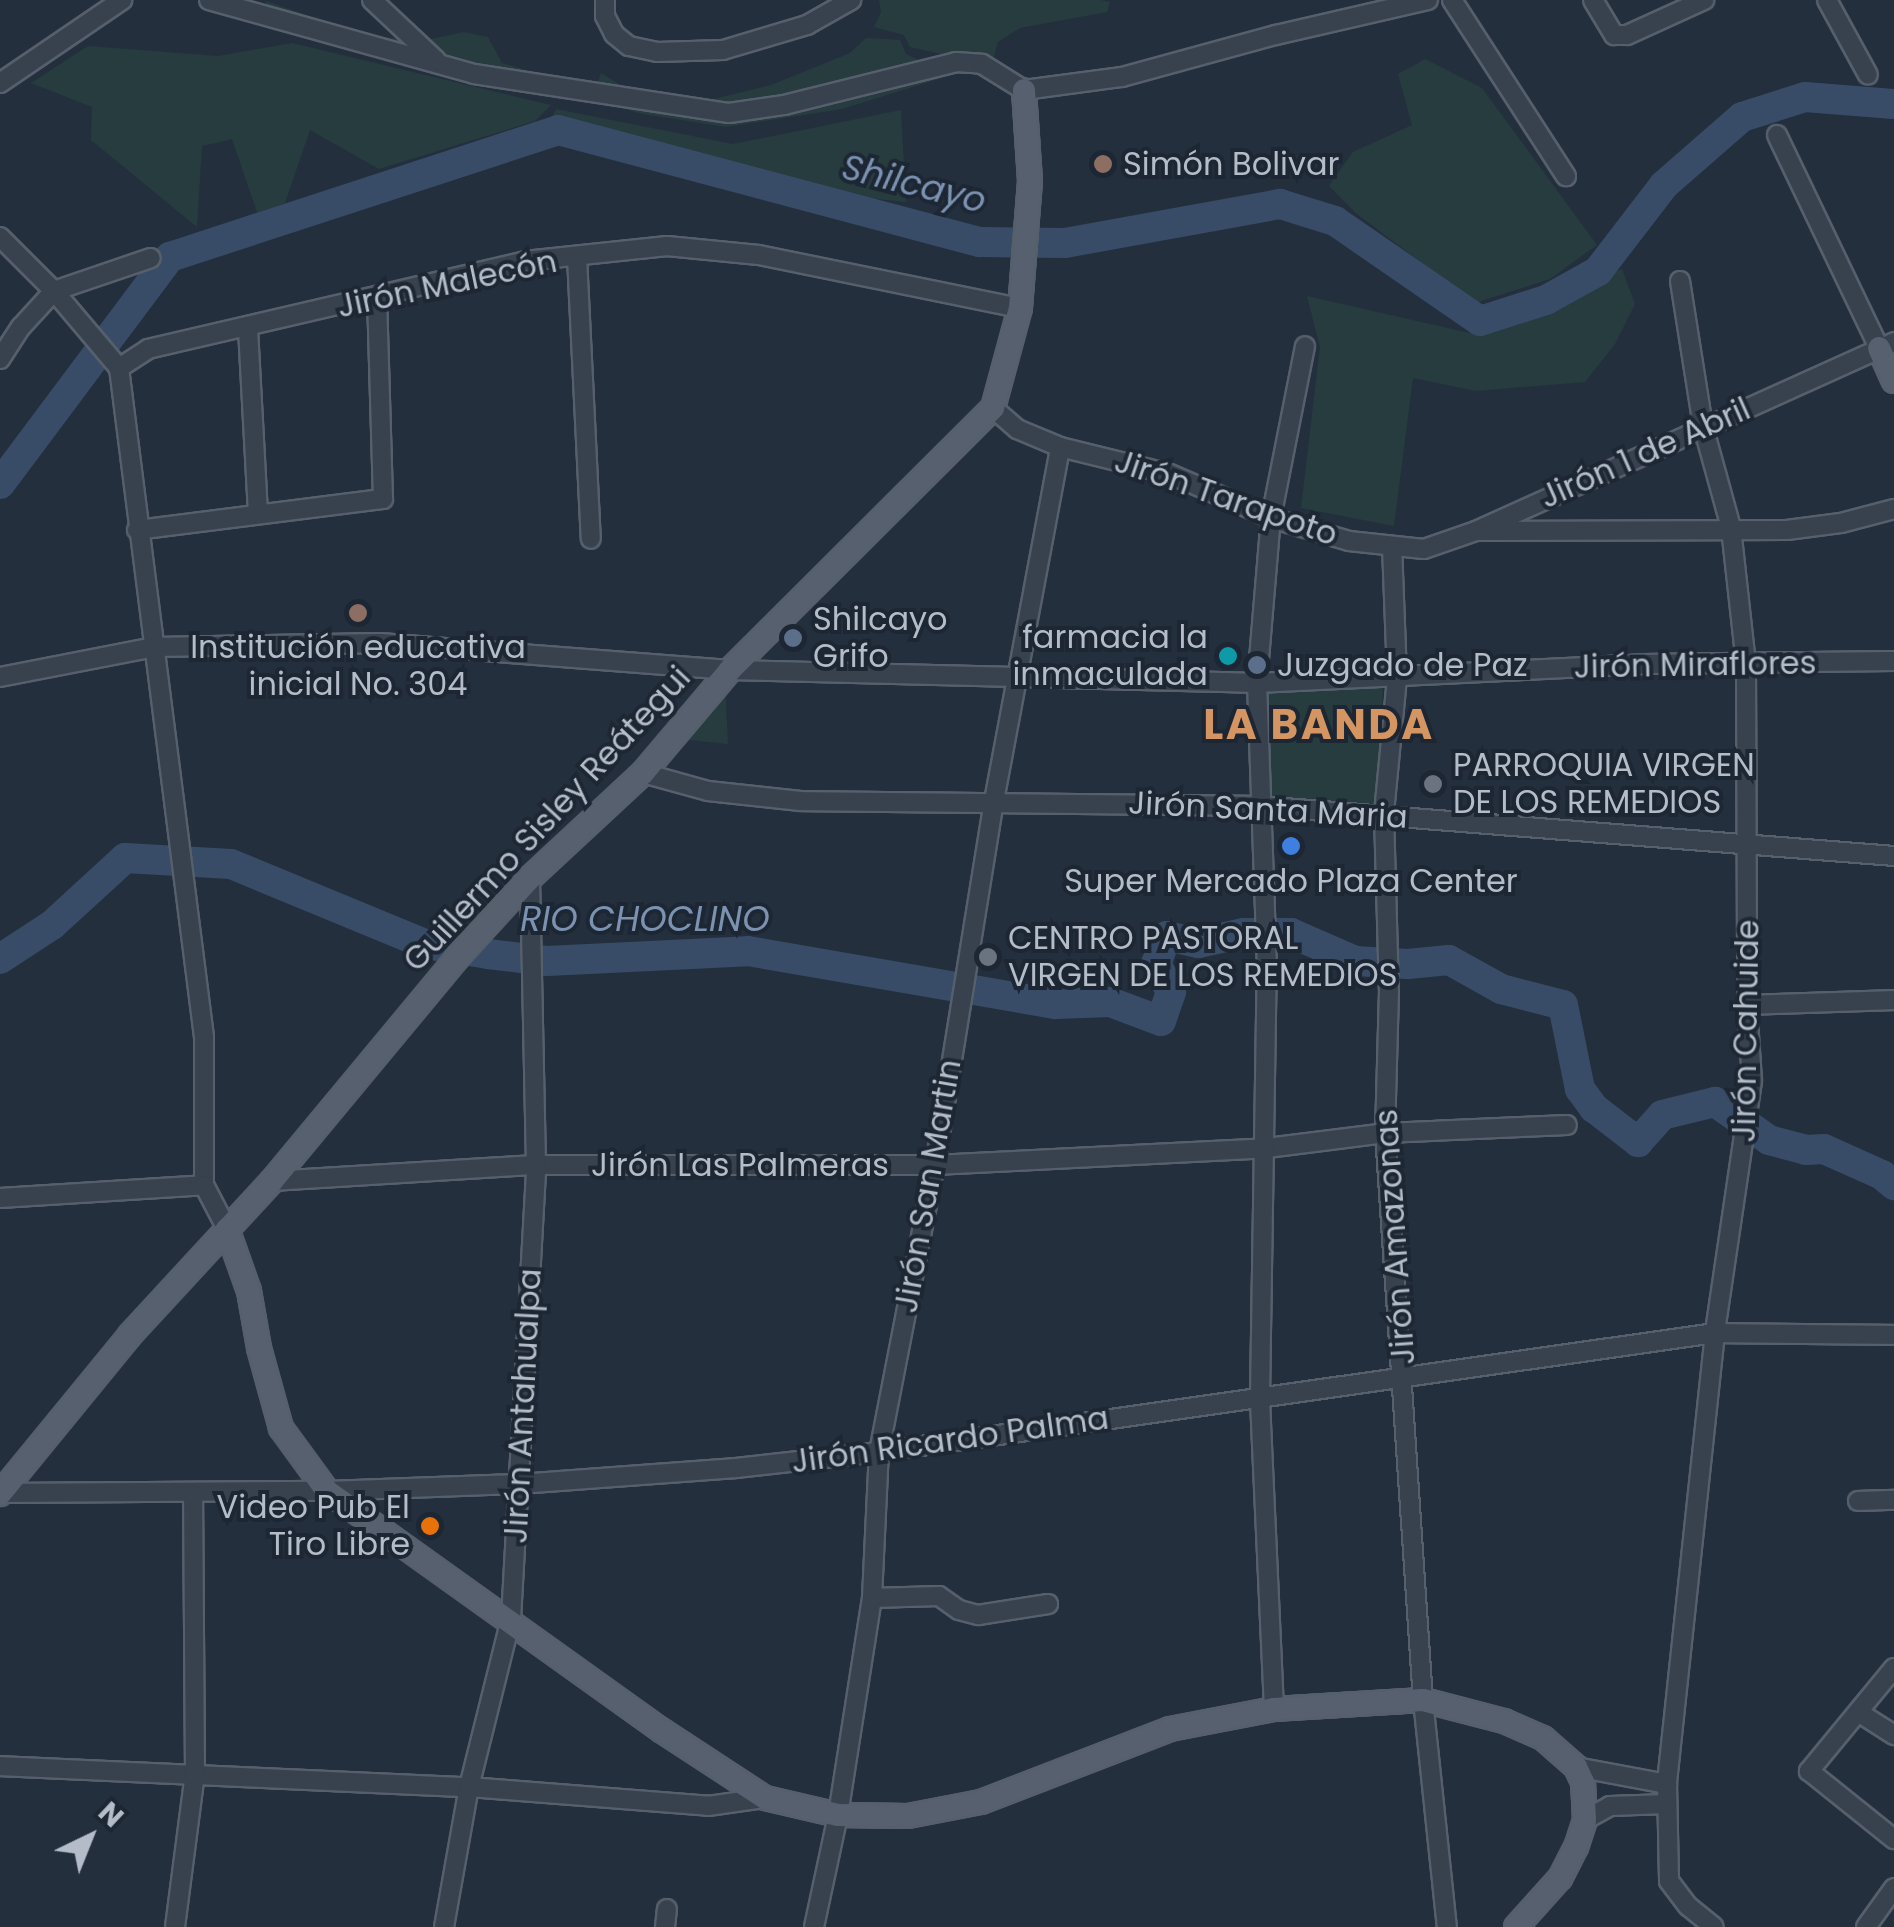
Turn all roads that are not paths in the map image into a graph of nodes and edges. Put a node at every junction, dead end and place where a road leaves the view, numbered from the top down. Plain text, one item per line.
1 (122, 0) edge
2 (209, 0) edge
3 (372, 0) edge
4 (605, 0) edge
5 (851, 0) edge
6 (1428, 0) edge
7 (1452, 0) edge
8 (1593, 0) edge
9 (1704, 0) edge
10 (1827, 0) edge
11 (440, 64) junction
12 (1868, 75) dead end
13 (0, 83) edge
14 (1024, 90) junction
15 (1777, 134) dead end
16 (1566, 176) dead end
17 (0, 238) edge
18 (577, 257) junction
19 (152, 258) dead end
20 (1680, 280) dead end
21 (58, 297) junction
22 (378, 297) junction
23 (1020, 308) junction
24 (248, 329) junction
25 (1886, 345) edge
26 (1305, 346) dead end
27 (2, 353) edge
28 (119, 368) junction
29 (1894, 381) edge
30 (993, 408) junction
31 (1703, 426) junction
32 (1060, 447) junction
33 (1894, 509) edge
34 (258, 514) junction
35 (1271, 518) junction
36 (1731, 528) junction
37 (136, 530) junction
38 (1476, 530) junction
39 (590, 540) dead end
40 (1392, 546) junction
41 (155, 647) junction
42 (1894, 661) edge
43 (1746, 663) junction
44 (730, 670) junction
45 (0, 676) edge
46 (1016, 676) junction
47 (1397, 678) junction
48 (1257, 683) junction
49 (643, 773) junction
50 (994, 801) junction
51 (1259, 806) junction
52 (1384, 814) junction
53 (1747, 844) junction
54 (1894, 856) edge
55 (530, 878) junction
56 (1894, 1000) edge
57 (1747, 1005) junction
58 (1566, 1124) dead end
59 (1385, 1133) junction
60 (1266, 1148) junction
61 (935, 1165) junction
62 (536, 1166) junction
63 (272, 1181) junction
64 (204, 1185) junction
65 (0, 1198) edge
66 (227, 1229) junction
67 (1715, 1333) junction
68 (1894, 1335) edge
69 (1403, 1375) junction
70 (1260, 1397) junction
71 (878, 1452) junction
72 (519, 1484) junction
73 (328, 1491) junction
74 (0, 1493) edge
75 (193, 1494) junction
76 (1894, 1500) edge
77 (1858, 1501) dead end
78 (872, 1598) junction
79 (1048, 1604) dead end
80 (511, 1619) junction
81 (1894, 1668) edge
82 (1423, 1700) junction
83 (1274, 1709) junction
84 (1858, 1712) junction
85 (1894, 1735) edge
86 (0, 1766) edge
87 (1576, 1767) junction
88 (195, 1773) junction
89 (1667, 1784) junction
90 (469, 1787) junction
91 (766, 1798) junction
92 (1667, 1804) junction
93 (838, 1815) junction
94 (1585, 1820) junction
95 (1894, 1839) edge
96 (1894, 1888) edge
97 (174, 1927) edge
98 (444, 1927) edge
99 (814, 1927) edge
100 (1447, 1927) edge
101 (1516, 1927) edge
102 (1714, 1927) edge
103 (1866, 1927) edge

1 - 13 street
2 - 11 street
3 - 11 street
4 - 5 street
6 - 14 street
7 - 16 street
8 - 9 street
10 - 12 street
11 - 14 street
14 - 23 main road, Guillermo Sisley Reátegui
15 - 25 street
17 - 21 street
18 - 22 street, Jirón Malecón
18 - 23 street, Jirón Malecón
18 - 39 street
19 - 21 street
20 - 31 street, Jirón Cahuide
21 - 27 street
21 - 28 street
22 - 24 street, Jirón Malecón
22 - 34 street
23 - 30 main road, Guillermo Sisley Reátegui
24 - 28 street, Jirón Malecón
24 - 34 street
25 - 29 main road
25 - 31 street, Jirón 1 de Abril
26 - 35 street
28 - 37 street
30 - 32 street, Jirón Tarapoto
30 - 44 main road, Guillermo Sisley Reátegui
31 - 36 street, Jirón Cahuide
31 - 38 street, Jirón 1 de Abril
32 - 35 street, Jirón Tarapoto
32 - 46 street, Jirón San Martin
33 - 36 street
34 - 37 street
35 - 40 street, Jirón Tarapoto
35 - 48 street
36 - 38 street
36 - 43 street, Jirón Cahuide
37 - 41 street
38 - 40 street, Jirón 1 de Abril
40 - 47 street, Jirón Amazonas
41 - 44 street, Jirón Miraflores
41 - 45 street, Jirón Miraflores
41 - 64 street
42 - 43 street, Jirón Miraflores
43 - 47 street, Jirón Miraflores
43 - 53 street, Jirón Cahuide
44 - 46 street, Jirón Miraflores
44 - 49 main road, Guillermo Sisley Reátegui
46 - 48 street, Jirón Miraflores
46 - 50 street, Jirón San Martin
47 - 48 street, Jirón Miraflores
47 - 52 street, Jirón Amazonas
48 - 51 street
49 - 50 street, Jirón Santa Maria
49 - 55 main road, Guillermo Sisley Reátegui
50 - 51 street, Jirón Santa Maria
50 - 61 street, Jirón San Martin
51 - 52 street, Jirón Santa Maria
51 - 60 street
52 - 53 street, Jirón Santa Maria
52 - 59 street, Jirón Amazonas
53 - 54 street, Jirón Santa Maria
53 - 57 street, Jirón Cahuide
55 - 62 street, Jirón Antahualpa
55 - 63 main road, Guillermo Sisley Reátegui
56 - 57 street
57 - 67 street, Jirón Cahuide
58 - 59 street, Jirón Las Palmeras
59 - 60 street, Jirón Las Palmeras
59 - 69 street, Jirón Amazonas
60 - 61 street, Jirón Las Palmeras
60 - 70 street
61 - 62 street, Jirón Las Palmeras
61 - 71 street, Jirón San Martin
62 - 63 street, Jirón Las Palmeras
62 - 72 street, Jirón Antahualpa
63 - 66 main road, Guillermo Sisley Reátegui
64 - 65 street
64 - 66 street
66 - 73 main road
66 - 74 main road, Guillermo Sisley Reátegui
67 - 68 street, Jirón Ricardo Palma
67 - 69 street, Jirón Ricardo Palma
67 - 89 street, Jirón Cahuide
69 - 70 street, Jirón Ricardo Palma
69 - 82 street, Jirón Amazonas
70 - 71 street, Jirón Ricardo Palma
70 - 83 street
71 - 72 street, Jirón Ricardo Palma
71 - 78 street, Jirón San Martin
72 - 73 street, Jirón Ricardo Palma
72 - 80 street, Jirón Antahualpa
73 - 75 street, Jirón Ricardo Palma
73 - 80 main road
74 - 75 street, Jirón Ricardo Palma
75 - 88 street
76 - 77 street
78 - 79 street
78 - 93 street, Jirón San Martin
80 - 90 street, Jirón Antahualpa
80 - 91 main road
81 - 84 street
82 - 83 main road
82 - 87 main road
82 - 100 street, Jirón Amazonas
83 - 93 main road
84 - 85 street
84 - 95 street
86 - 88 street
87 - 89 street
87 - 94 main road
88 - 90 street
88 - 97 street
89 - 92 street, Jirón Cahuide
90 - 91 street
90 - 98 street, Jirón Antahualpa
91 - 93 main road
92 - 94 street
92 - 102 street, Jirón Cahuide
93 - 99 street, Jirón San Martin
94 - 101 main road
96 - 103 street

